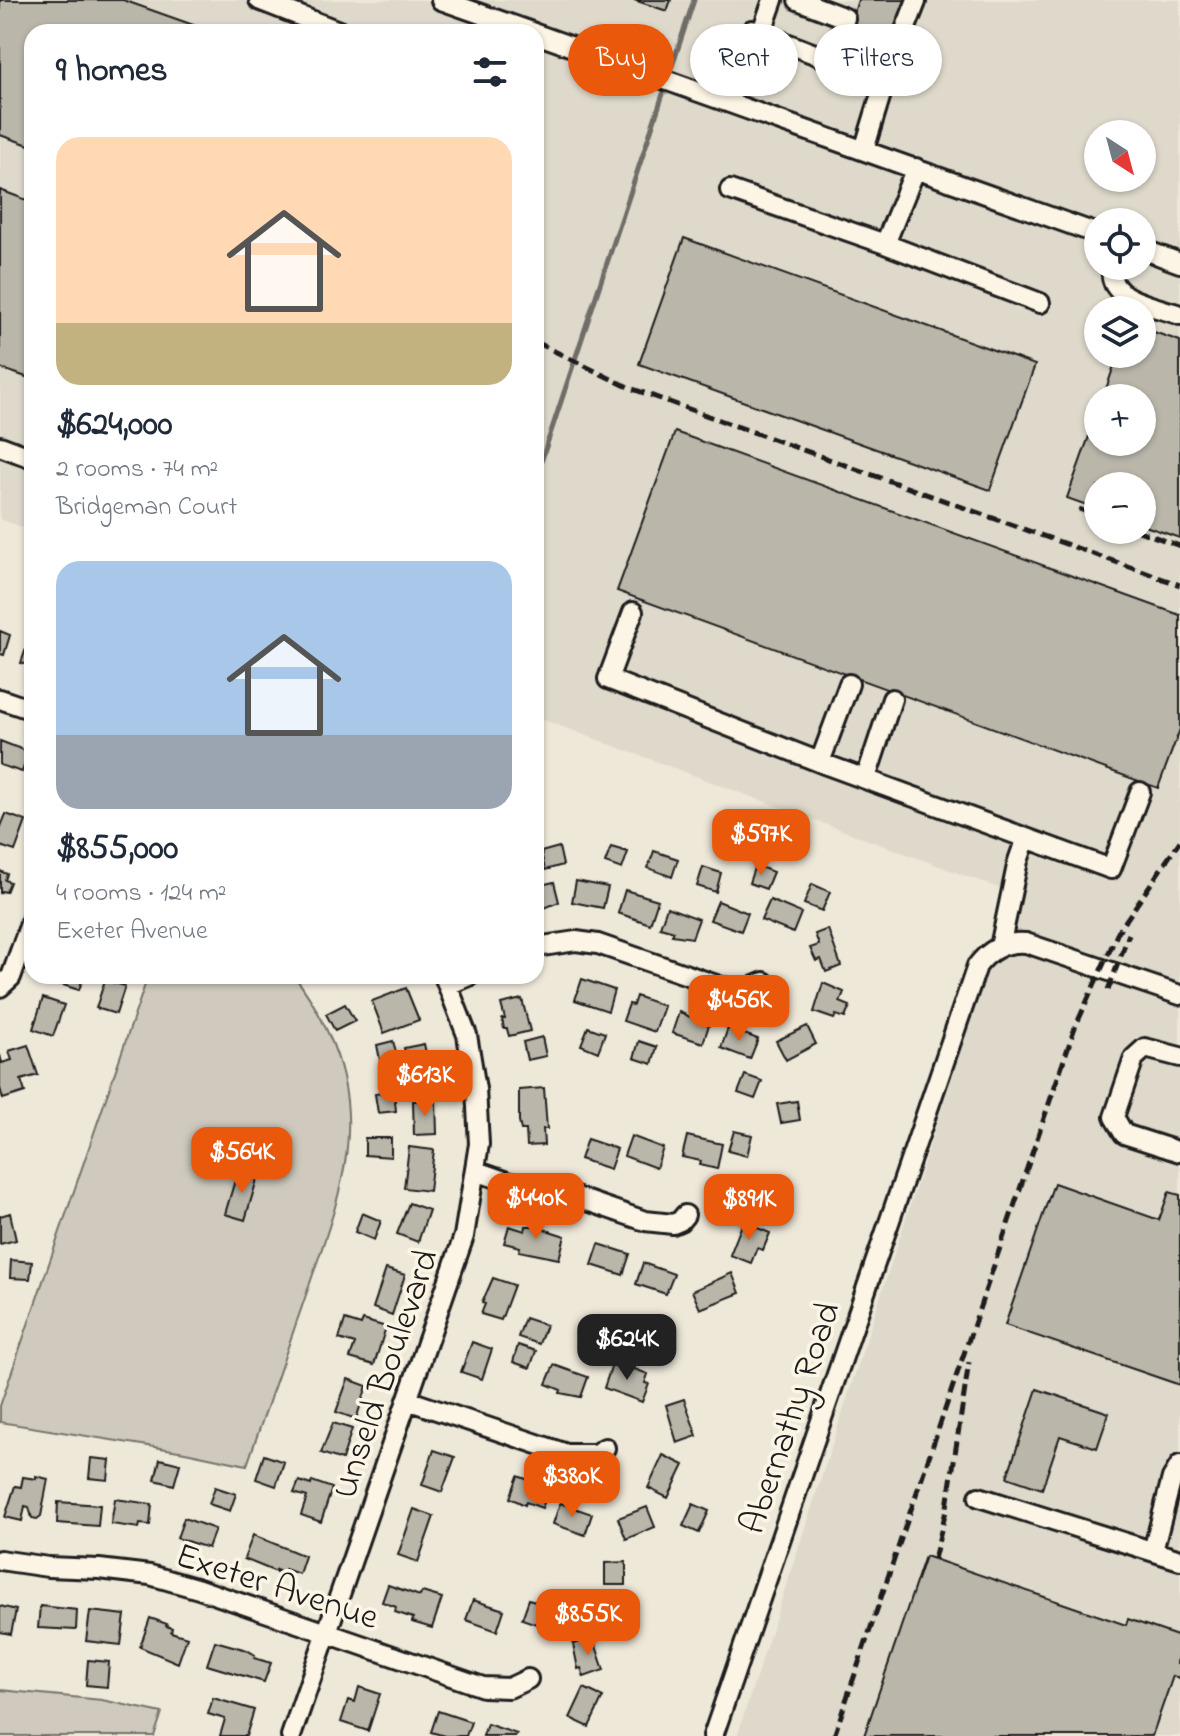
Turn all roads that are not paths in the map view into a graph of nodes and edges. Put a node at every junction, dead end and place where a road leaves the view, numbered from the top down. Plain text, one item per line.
1 (259, 0) edge
2 (441, 0) edge
3 (773, 0) edge
4 (798, 0) edge
5 (916, 2) dead end
6 (320, 24) edge
7 (509, 24) edge
8 (765, 24) edge
9 (843, 24) edge
10 (907, 24) edge
11 (544, 37) edge
12 (731, 96) edge
13 (880, 96) edge
14 (729, 102) junction
15 (864, 150) junction
16 (916, 168) junction
17 (730, 190) dead end
18 (1084, 229) edge
19 (885, 244) junction
20 (1156, 254) edge
21 (1180, 263) edge
22 (1111, 280) edge
23 (1040, 303) dead end
24 (1180, 315) edge
25 (0, 446) edge
26 (24, 455) edge
27 (633, 612) dead end
28 (849, 684) dead end
29 (0, 699) edge
30 (892, 699) dead end
31 (24, 707) edge
32 (820, 762) junction
33 (866, 778) junction
34 (1140, 792) dead end
35 (1026, 838) junction
36 (24, 940) edge
37 (544, 946) edge
38 (1000, 947) junction
39 (764, 982) dead end
40 (447, 984) edge
41 (0, 987) edge
42 (1180, 995) edge
43 (1180, 1057) edge
44 (1180, 1152) edge
45 (476, 1171) junction
46 (685, 1215) dead end
47 (407, 1400) junction
48 (605, 1448) dead end
49 (1180, 1465) edge
50 (979, 1497) dead end
51 (1153, 1551) junction
52 (0, 1560) edge
53 (1180, 1560) edge
54 (326, 1633) junction
55 (528, 1679) dead end
56 (291, 1736) edge
57 (713, 1736) edge

1 - 6 street
2 - 7 street
3 - 8 street
4 - 9 street
5 - 10 street
11 - 14 street
12 - 14 street
13 - 15 street
14 - 15 street
15 - 16 street
16 - 18 street
16 - 19 street
17 - 19 street
19 - 23 street
20 - 21 street
22 - 24 street
25 - 26 street
27 - 32 street
28 - 32 street
29 - 31 street
30 - 33 street
32 - 33 street
33 - 35 street
34 - 35 street
35 - 38 street
36 - 41 street
37 - 39 street
38 - 42 street
38 - 57 street, Abernathy Road
40 - 45 street, Unseld Boulevard
43 - 44 street
45 - 46 street
45 - 47 street, Unseld Boulevard
47 - 48 street
47 - 54 street, Unseld Boulevard
49 - 51 street
50 - 51 street
51 - 53 street
52 - 54 street, Exeter Avenue
54 - 55 street, Exeter Avenue
54 - 56 street, Unseld Boulevard

